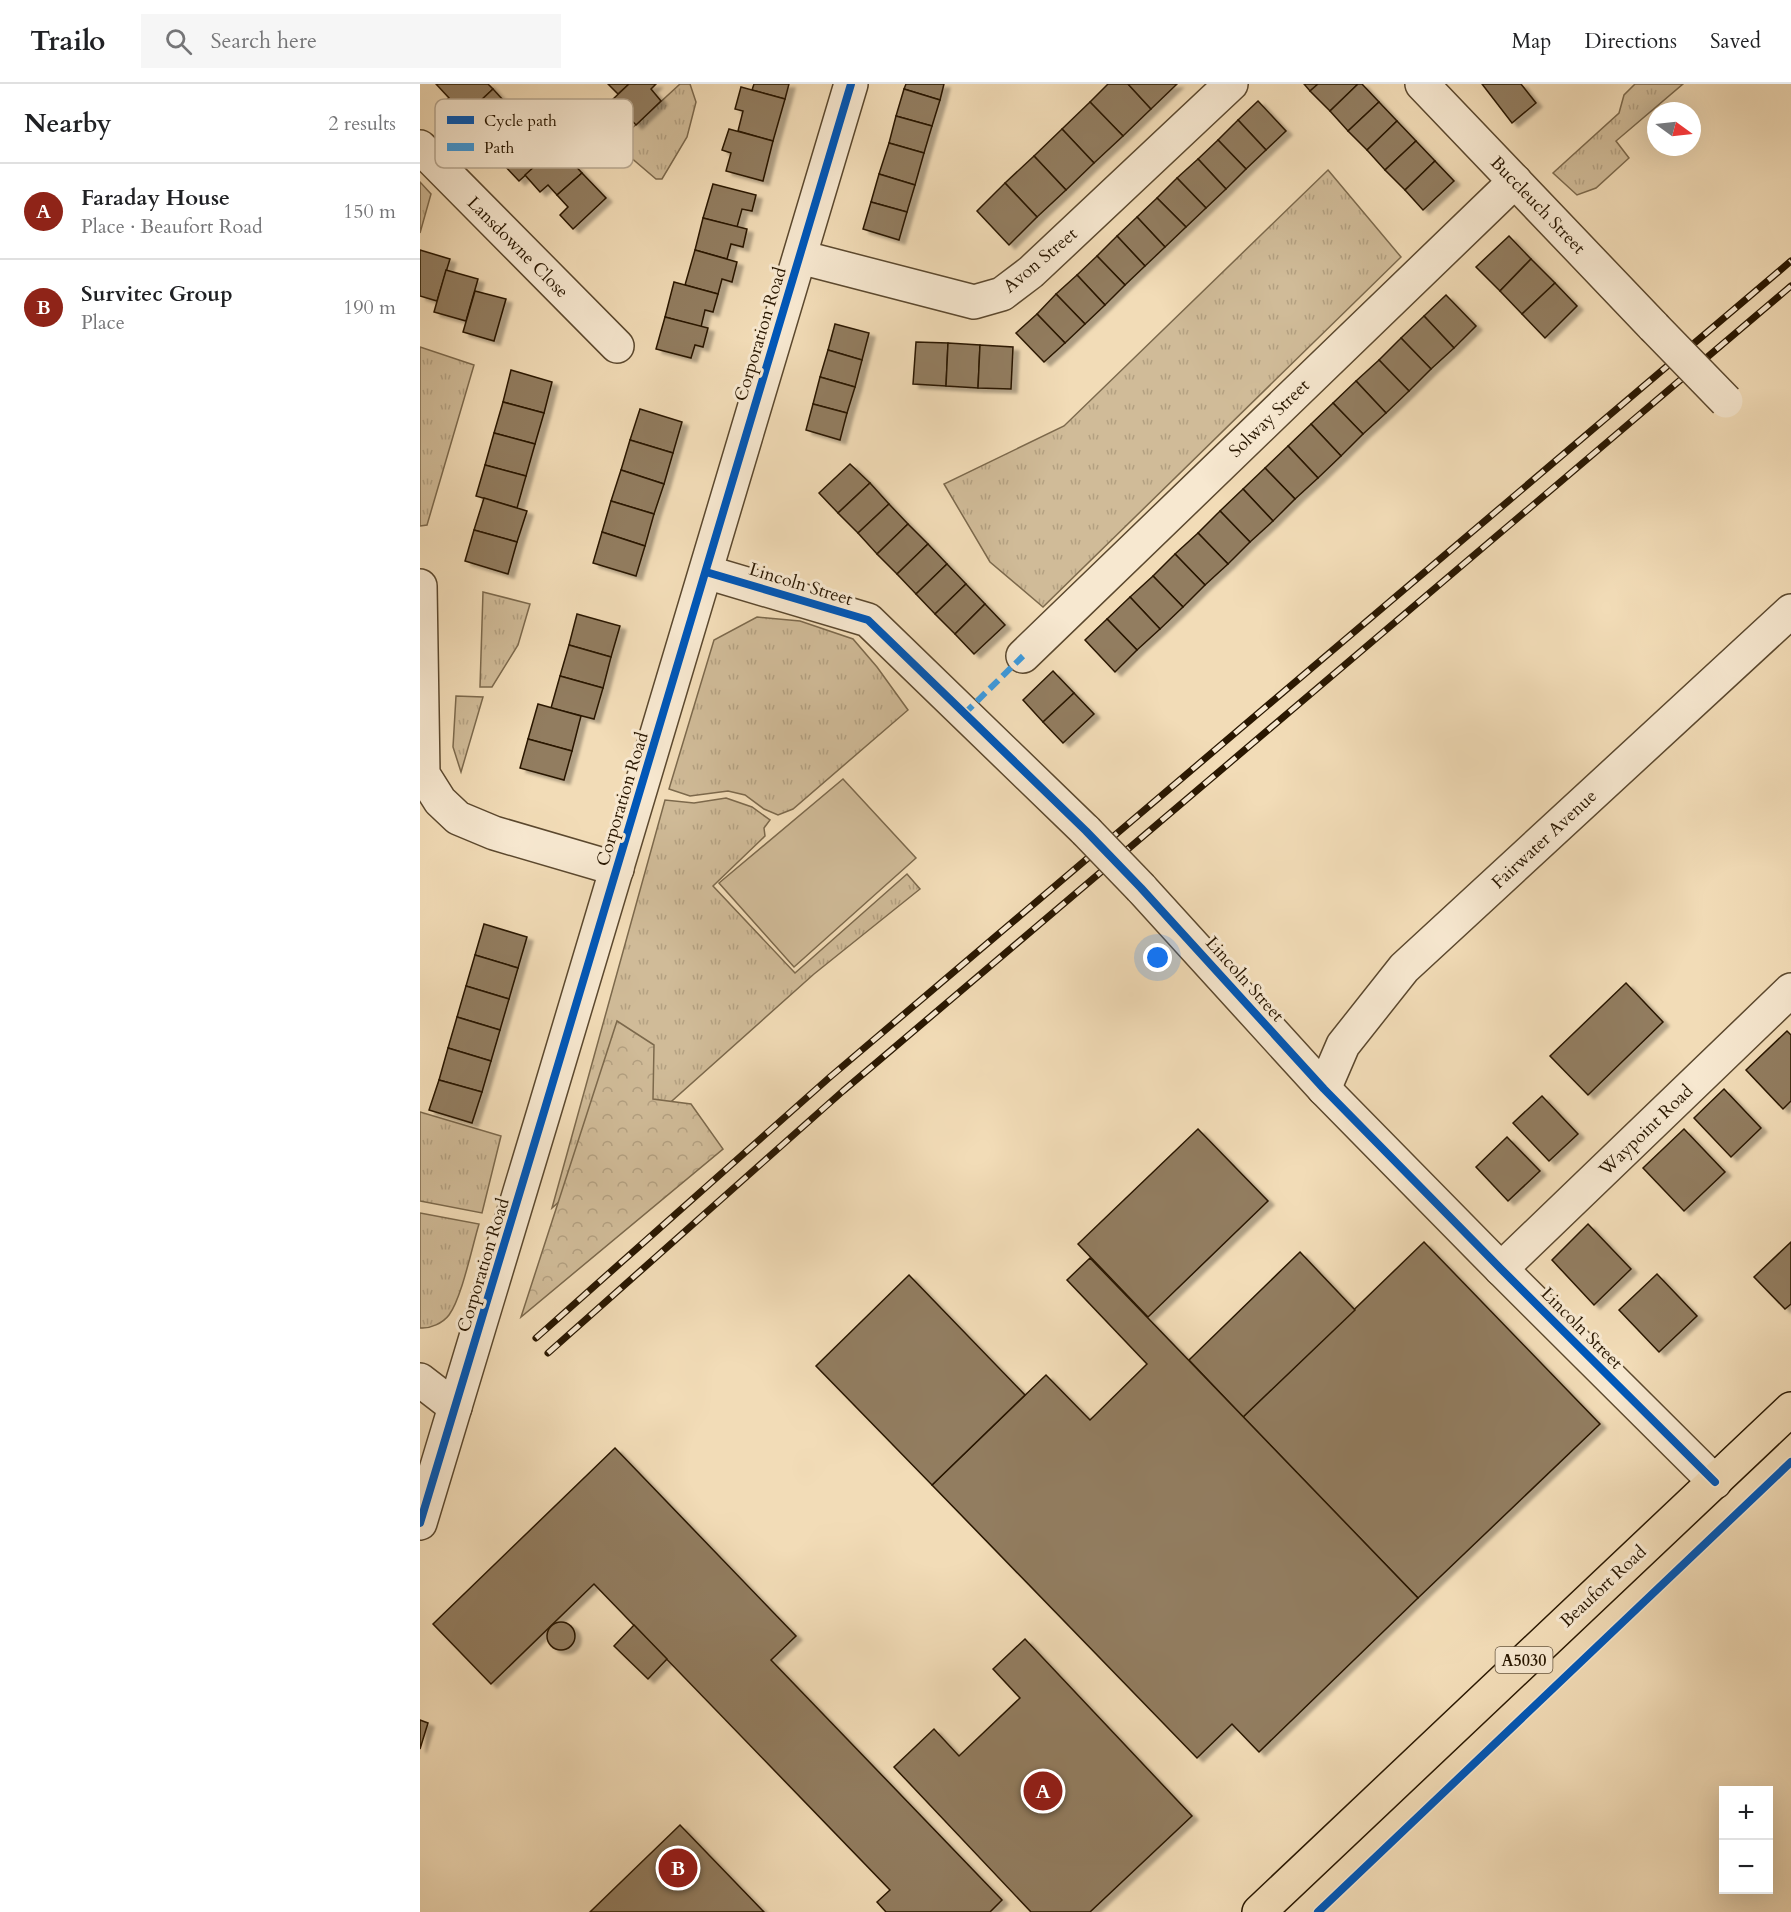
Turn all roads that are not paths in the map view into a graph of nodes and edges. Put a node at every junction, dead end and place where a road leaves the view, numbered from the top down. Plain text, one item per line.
1 (851, 84) edge
2 (1231, 84) edge
3 (1422, 84) edge
4 (420, 147) edge
5 (435, 162) edge
6 (441, 168) edge
7 (1515, 181) junction
8 (800, 257) junction
9 (617, 346) dead end
10 (1726, 401) dead end
11 (706, 572) junction
12 (420, 586) edge
13 (1791, 611) edge
14 (1023, 656) dead end
15 (617, 869) junction
16 (1791, 990) edge
17 (1324, 1089) junction
18 (1501, 1269) junction
19 (420, 1380) edge
20 (455, 1407) junction
21 (1791, 1409) edge
22 (1715, 1482) junction
23 (420, 1523) edge
24 (1259, 1912) edge

1 - 8 street, Corporation Road
2 - 8 street, Avon Street
3 - 7 street, Buccleuch Street
4 - 5 street, Lansdowne Close
6 - 9 street, Lansdowne Close
7 - 10 street, Buccleuch Street, bridge
7 - 14 street, Solway Street
8 - 11 street, Corporation Road
11 - 15 street, Corporation Road
11 - 17 street, Lincoln Street, bridge
12 - 15 street
13 - 17 street, Fairwater Avenue
15 - 20 street, Corporation Road
16 - 18 street, Waypoint Road
17 - 18 street, Lincoln Street
18 - 22 street, Lincoln Street
19 - 20 street
20 - 23 street, Corporation Road
21 - 22 main road, Beaufort Road / A5030
22 - 24 main road, Beaufort Road / A5030

